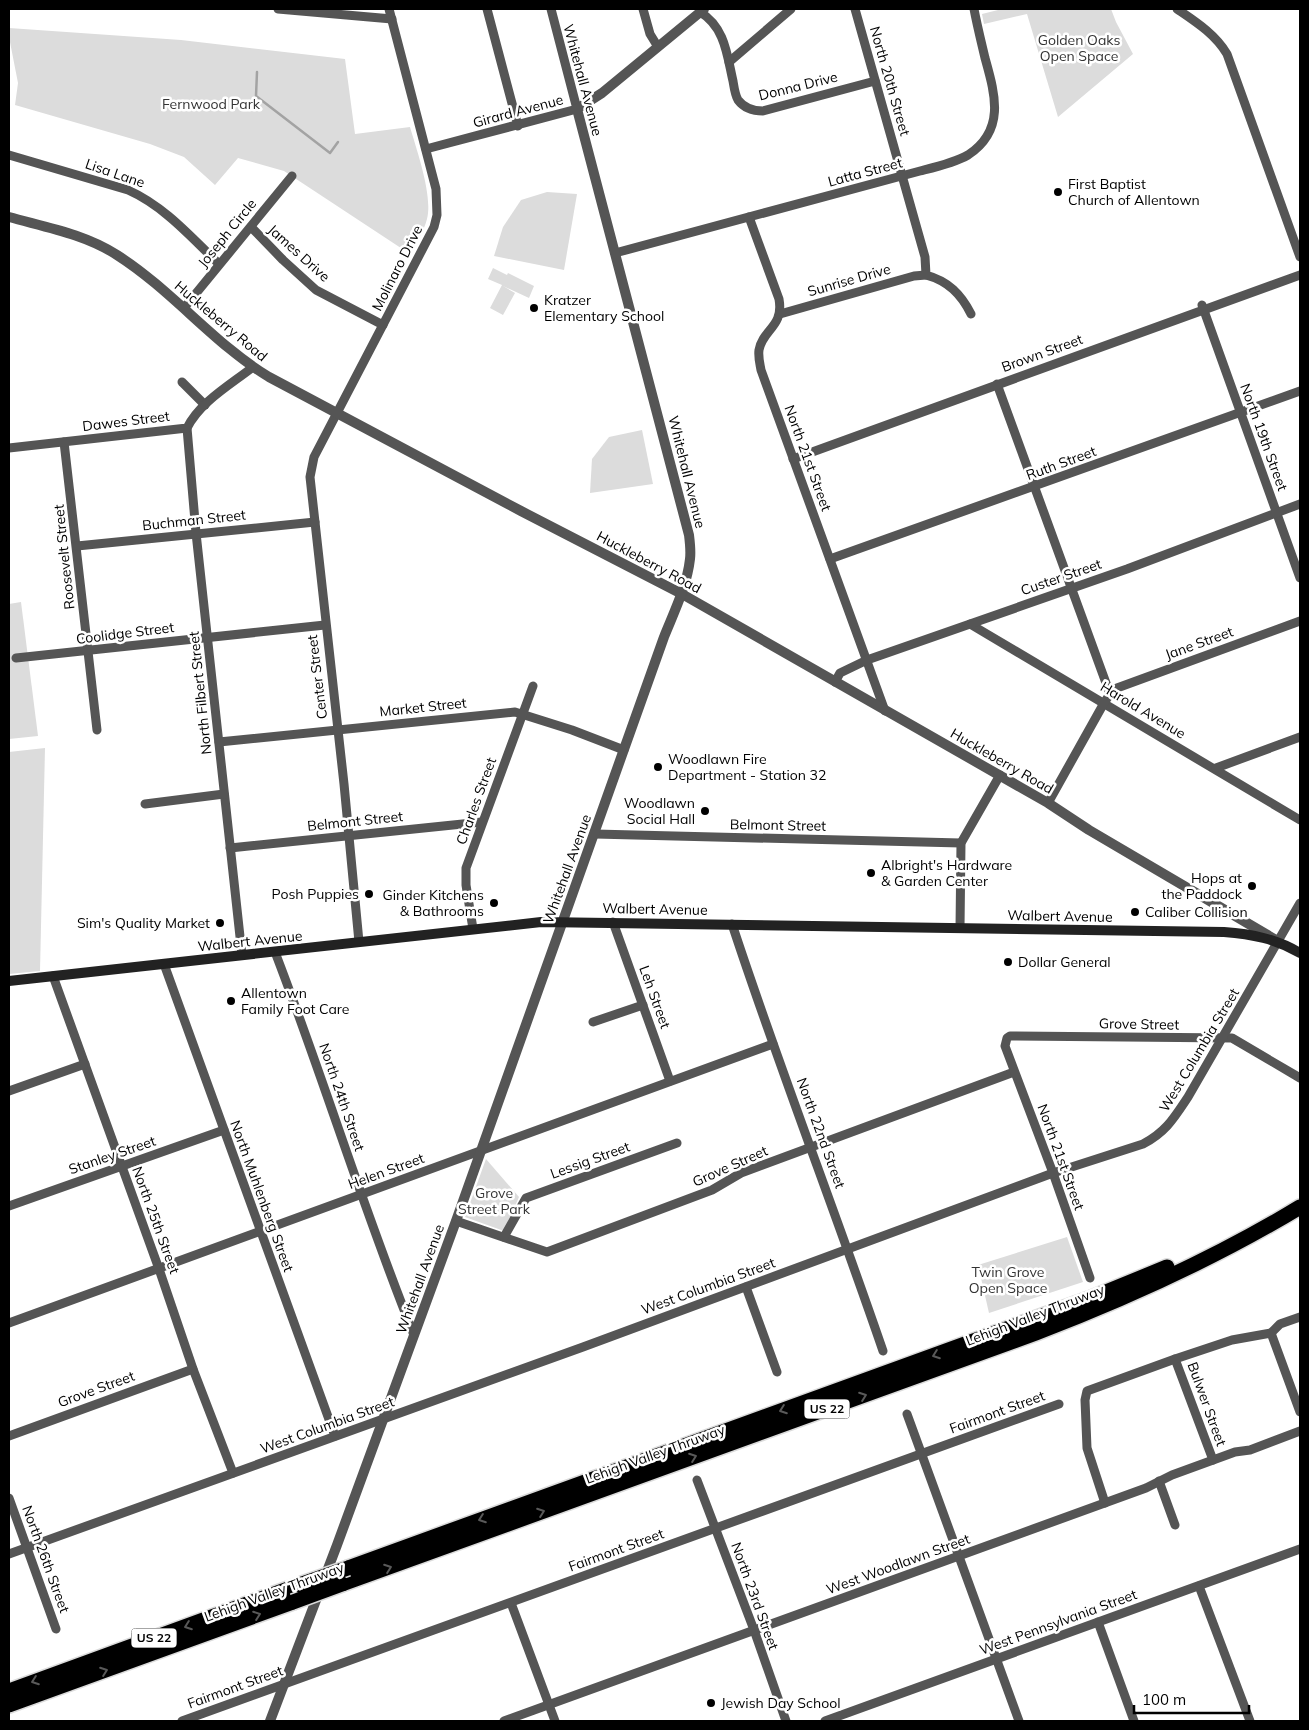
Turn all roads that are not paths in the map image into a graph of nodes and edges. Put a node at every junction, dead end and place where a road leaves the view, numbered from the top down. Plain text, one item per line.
1 (278, 9) edge
2 (390, 9) edge
3 (487, 9) edge
4 (550, 9) edge
5 (643, 9) edge
6 (791, 9) edge
7 (855, 9) edge
8 (974, 9) edge
9 (1178, 9) edge
10 (702, 10) edge
11 (392, 19) junction
12 (658, 47) junction
13 (729, 62) junction
14 (875, 80) junction
15 (576, 109) junction
16 (518, 126) junction
17 (426, 149) junction
18 (9, 155) edge
19 (292, 176) dead end
20 (902, 176) junction
21 (9, 217) edge
22 (749, 217) junction
23 (250, 227) junction
24 (615, 253) junction
25 (1300, 257) edge
26 (219, 264) junction
27 (926, 275) junction
28 (1300, 275) edge
29 (184, 308) junction
30 (1203, 308) junction
31 (780, 314) junction
32 (971, 314) dead end
33 (383, 325) junction
34 (253, 367) junction
35 (182, 382) dead end
36 (997, 384) junction
37 (1300, 391) edge
38 (205, 405) junction
39 (1240, 412) junction
40 (336, 414) junction
41 (187, 428) junction
42 (64, 442) junction
43 (9, 448) edge
44 (793, 459) junction
45 (1035, 486) junction
46 (1300, 504) edge
47 (1277, 513) junction
48 (314, 522) junction
49 (196, 533) junction
50 (77, 546) junction
51 (830, 559) junction
52 (1300, 578) edge
53 (1072, 588) junction
54 (682, 594) junction
55 (1300, 622) edge
56 (970, 624) junction
57 (325, 625) junction
58 (207, 637) junction
59 (88, 652) junction
60 (16, 658) dead end
61 (867, 660) junction
62 (835, 682) junction
63 (533, 686) dead end
64 (1110, 694) junction
65 (1104, 703) junction
66 (885, 711) junction
67 (523, 714) junction
68 (98, 730) dead end
69 (337, 730) junction
70 (1300, 737) edge
71 (219, 742) junction
72 (624, 750) junction
73 (1216, 768) junction
74 (1000, 776) junction
75 (224, 794) junction
76 (1048, 803) junction
77 (145, 804) dead end
78 (1300, 820) edge
79 (482, 822) junction
80 (595, 834) junction
81 (349, 835) junction
82 (961, 843) junction
83 (230, 848) junction
84 (1300, 903) edge
85 (563, 922) junction
86 (613, 922) junction
87 (732, 924) junction
88 (960, 928) junction
89 (473, 929) junction
90 (1277, 941) junction
91 (359, 942) junction
92 (275, 952) junction
93 (1300, 953) edge
94 (242, 955) junction
95 (164, 964) junction
96 (53, 976) junction
97 (9, 981) edge
98 (643, 1005) junction
99 (593, 1022) dead end
100 (1222, 1038) junction
101 (774, 1044) junction
102 (1005, 1046) joint
103 (85, 1064) junction
104 (1014, 1072) junction
105 (1300, 1078) edge
106 (670, 1081) junction
107 (9, 1091) edge
108 (224, 1130) junction
109 (677, 1143) dead end
110 (811, 1147) junction
111 (482, 1150) junction
112 (121, 1166) junction
113 (1053, 1173) junction
114 (361, 1194) junction
115 (1300, 1195) edge
116 (9, 1206) edge
117 (1300, 1207) edge
118 (456, 1221) junction
119 (260, 1231) junction
120 (504, 1237) junction
121 (848, 1250) junction
122 (159, 1269) junction
123 (1090, 1278) dead end
124 (746, 1287) junction
125 (1300, 1317) edge
126 (9, 1322) edge
127 (1271, 1333) junction
128 (414, 1335) junction
129 (883, 1351) dead end
130 (1175, 1359) junction
131 (194, 1369) junction
132 (777, 1372) dead end
133 (1059, 1404) dead end
134 (1300, 1412) edge
135 (907, 1414) dead end
136 (383, 1420) junction
137 (1300, 1432) edge
138 (9, 1436) edge
139 (335, 1436) junction
140 (922, 1454) junction
141 (1213, 1460) junction
142 (233, 1473) junction
143 (697, 1480) dead end
144 (1159, 1481) junction
145 (9, 1498) edge
146 (1105, 1503) junction
147 (1175, 1526) dead end
148 (716, 1528) junction
149 (27, 1548) junction
150 (1300, 1549) edge
151 (9, 1554) edge
152 (958, 1556) junction
153 (1199, 1586) junction
154 (511, 1604) junction
155 (1098, 1622) junction
156 (56, 1629) dead end
157 (754, 1630) junction
158 (996, 1659) junction
159 (285, 1683) junction
160 (9, 1690) edge
161 (9, 1705) edge
162 (549, 1705) junction
163 (182, 1721) edge
164 (270, 1721) edge
165 (504, 1721) edge
166 (555, 1721) edge
167 (786, 1721) edge
168 (825, 1721) edge
169 (1019, 1721) edge
170 (1134, 1721) edge
171 (1250, 1721) edge

1 - 11 street
2 - 11 street, Molinaro Drive
3 - 16 street
4 - 15 street, Whitehall Avenue
5 - 12 street
6 - 13 street
7 - 14 street, North 20th Street
8 - 20 street, Latta Street
9 - 25 street
10 - 12 street, Girard Avenue
10 - 13 street, Donna Drive
11 - 17 street, Molinaro Drive
12 - 15 street, Girard Avenue
13 - 14 street, Donna Drive
14 - 20 street, North 20th Street
15 - 16 street, Girard Avenue
15 - 24 street, Whitehall Avenue
16 - 17 street, Girard Avenue
17 - 33 street, Molinaro Drive
18 - 26 street, Lisa Lane
19 - 23 street, Joseph Circle
20 - 22 street, Latta Street
20 - 27 street, North 20th Street
21 - 29 street, Huckleberry Road
22 - 24 street, Latta Street
22 - 31 street
23 - 26 street, Joseph Circle
23 - 33 street, James Drive
24 - 54 street, Whitehall Avenue
26 - 29 street, Joseph Circle
27 - 31 street, Sunrise Drive
27 - 32 street
28 - 30 street, Brown Street
29 - 34 street, Huckleberry Road
30 - 36 street, Brown Street
30 - 39 street, North 19th Street
31 - 44 street, North 21st Street
33 - 40 street, Molinaro Drive
34 - 38 street, Dawes Street
34 - 40 street, Huckleberry Road
35 - 38 street
36 - 44 street, Brown Street
36 - 45 street
37 - 39 street, Ruth Street
38 - 41 street, Dawes Street
39 - 45 street, Ruth Street
39 - 47 street, North 19th Street
40 - 48 street, Center Street
40 - 54 street, Huckleberry Road
41 - 42 street, Dawes Street
41 - 49 street, North Filbert Street
42 - 43 street, Dawes Street
42 - 50 street, Roosevelt Street
44 - 51 street, North 21st Street
45 - 51 street, Ruth Street
45 - 53 street
46 - 47 street, Custer Street
47 - 52 street, North 19th Street
47 - 53 street, Custer Street
48 - 49 street, Buchman Street
48 - 57 street, Center Street
49 - 50 street, Buchman Street
49 - 58 street, North Filbert Street
50 - 59 street, Roosevelt Street
51 - 61 street, North 21st Street
53 - 56 street, Custer Street
53 - 64 street
54 - 62 street, Huckleberry Road
54 - 72 street, Whitehall Avenue
55 - 64 street, Jane Street
56 - 61 street, Custer Street
56 - 65 street, Harold Avenue
57 - 58 street, Coolidge Street
57 - 69 street, Center Street
58 - 59 street, Coolidge Street
58 - 71 street, North Filbert Street
59 - 60 street, Coolidge Street
59 - 68 street, Roosevelt Street
61 - 62 street, Custer Street
61 - 66 street, North 21st Street
62 - 66 street, Huckleberry Road
63 - 67 street, Charles Street
64 - 65 street
65 - 73 street, Harold Avenue
65 - 76 street
66 - 74 street, Huckleberry Road
67 - 69 street, Market Street
67 - 72 street, Market Street
67 - 79 street, Charles Street
69 - 71 street, Market Street
69 - 81 street, Center Street
70 - 73 street
71 - 75 street, North Filbert Street
72 - 80 street, Whitehall Avenue
73 - 78 street, Harold Avenue
74 - 76 street, Huckleberry Road
74 - 82 street
75 - 77 street
75 - 83 street, North Filbert Street
76 - 90 street, Huckleberry Road
79 - 81 street, Belmont Street
79 - 89 street, Charles Street
80 - 82 street, Belmont Street
80 - 85 street, Whitehall Avenue
81 - 83 street, Belmont Street
81 - 91 street, Center Street
82 - 88 street
83 - 94 street, North Filbert Street
84 - 90 street, West Columbia Street
85 - 86 main road, Walbert Avenue
85 - 89 main road, Walbert Avenue
85 - 111 street, Whitehall Avenue
86 - 87 main road, Walbert Avenue
86 - 98 street, Leh Street
87 - 88 main road, Walbert Avenue
87 - 101 street, North 22nd Street
88 - 90 main road, Walbert Avenue
89 - 91 main road, Walbert Avenue
90 - 93 main road, Walbert Avenue
90 - 100 street, West Columbia Street
91 - 92 main road, Walbert Avenue
92 - 94 main road, Walbert Avenue
92 - 114 street, North 24th Street
94 - 95 main road, Walbert Avenue
95 - 96 main road, Walbert Avenue
95 - 108 street, North Muhlenberg Street
96 - 97 main road, Walbert Avenue
96 - 103 street, North 25th Street
98 - 99 street
98 - 106 street, Leh Street
100 - 102 street, Grove Street
100 - 105 street, Grove Street
100 - 113 street, West Columbia Street
101 - 106 street, Helen Street
101 - 110 street, North 22nd Street
102 - 104 street, North 21st Street
103 - 107 street
103 - 112 street, North 25th Street
104 - 110 street, Grove Street
104 - 113 street, North 21st Street
106 - 111 street, Helen Street
108 - 112 street, Stanley Street
108 - 119 street, North Muhlenberg Street
109 - 120 street, Lessig Street
110 - 120 street, Grove Street
110 - 121 street, North 22nd Street
111 - 114 street, Helen Street
111 - 118 street, Whitehall Avenue
112 - 116 street, Stanley Street
112 - 122 street, North 25th Street
113 - 121 street, West Columbia Street
113 - 123 street, North 21st Street
114 - 119 street, Helen Street
114 - 128 street, North 24th Street
115 -> 160 highway, Lehigh Valley Thruway / US 22, bridge
161 -> 117 highway, Lehigh Valley Thruway / US 22, bridge
118 - 120 street, Grove Street
118 - 128 street, Whitehall Avenue
119 - 122 street, Helen Street
119 - 139 street, North Muhlenberg Street
121 - 124 street, West Columbia Street
121 - 129 street, North 22nd Street
122 - 126 street, Helen Street
122 - 131 street, North 25th Street
124 - 132 street
124 - 136 street, West Columbia Street
125 - 127 street
127 - 130 street
127 - 134 street
128 - 136 street, Whitehall Avenue
130 - 141 street, Bulwer Street
130 - 146 street
131 - 138 street, Grove Street
131 - 142 street, North 25th Street
133 - 140 street, Fairmont Street
135 - 140 street
136 - 139 street, West Columbia Street
136 - 159 street, Whitehall Avenue
137 - 141 street, West Woodlawn Street
139 - 142 street, West Columbia Street
140 - 148 street, Fairmont Street
140 - 152 street
141 - 144 street, West Woodlawn Street
142 - 149 street, West Columbia Street
143 - 148 street, North 23rd Street
144 - 146 street, West Woodlawn Street
144 - 147 street
145 - 149 street, North 26th Street
146 - 152 street, West Woodlawn Street
148 - 154 street, Fairmont Street
148 - 157 street, North 23rd Street
149 - 151 street, West Columbia Street
149 - 156 street, North 26th Street
150 - 153 street, West Pennsylvania Street
152 - 157 street, West Woodlawn Street
152 - 158 street
153 - 155 street, West Pennsylvania Street
153 - 171 street
154 - 159 street, Fairmont Street
154 - 162 street
155 - 158 street, West Pennsylvania Street
155 - 170 street
157 - 162 street, West Woodlawn Street
157 - 167 street, North 23rd Street
158 - 168 street, West Pennsylvania Street
158 - 169 street
159 - 163 street, Fairmont Street
159 - 164 street, Whitehall Avenue
162 - 165 street, West Woodlawn Street
162 - 166 street

